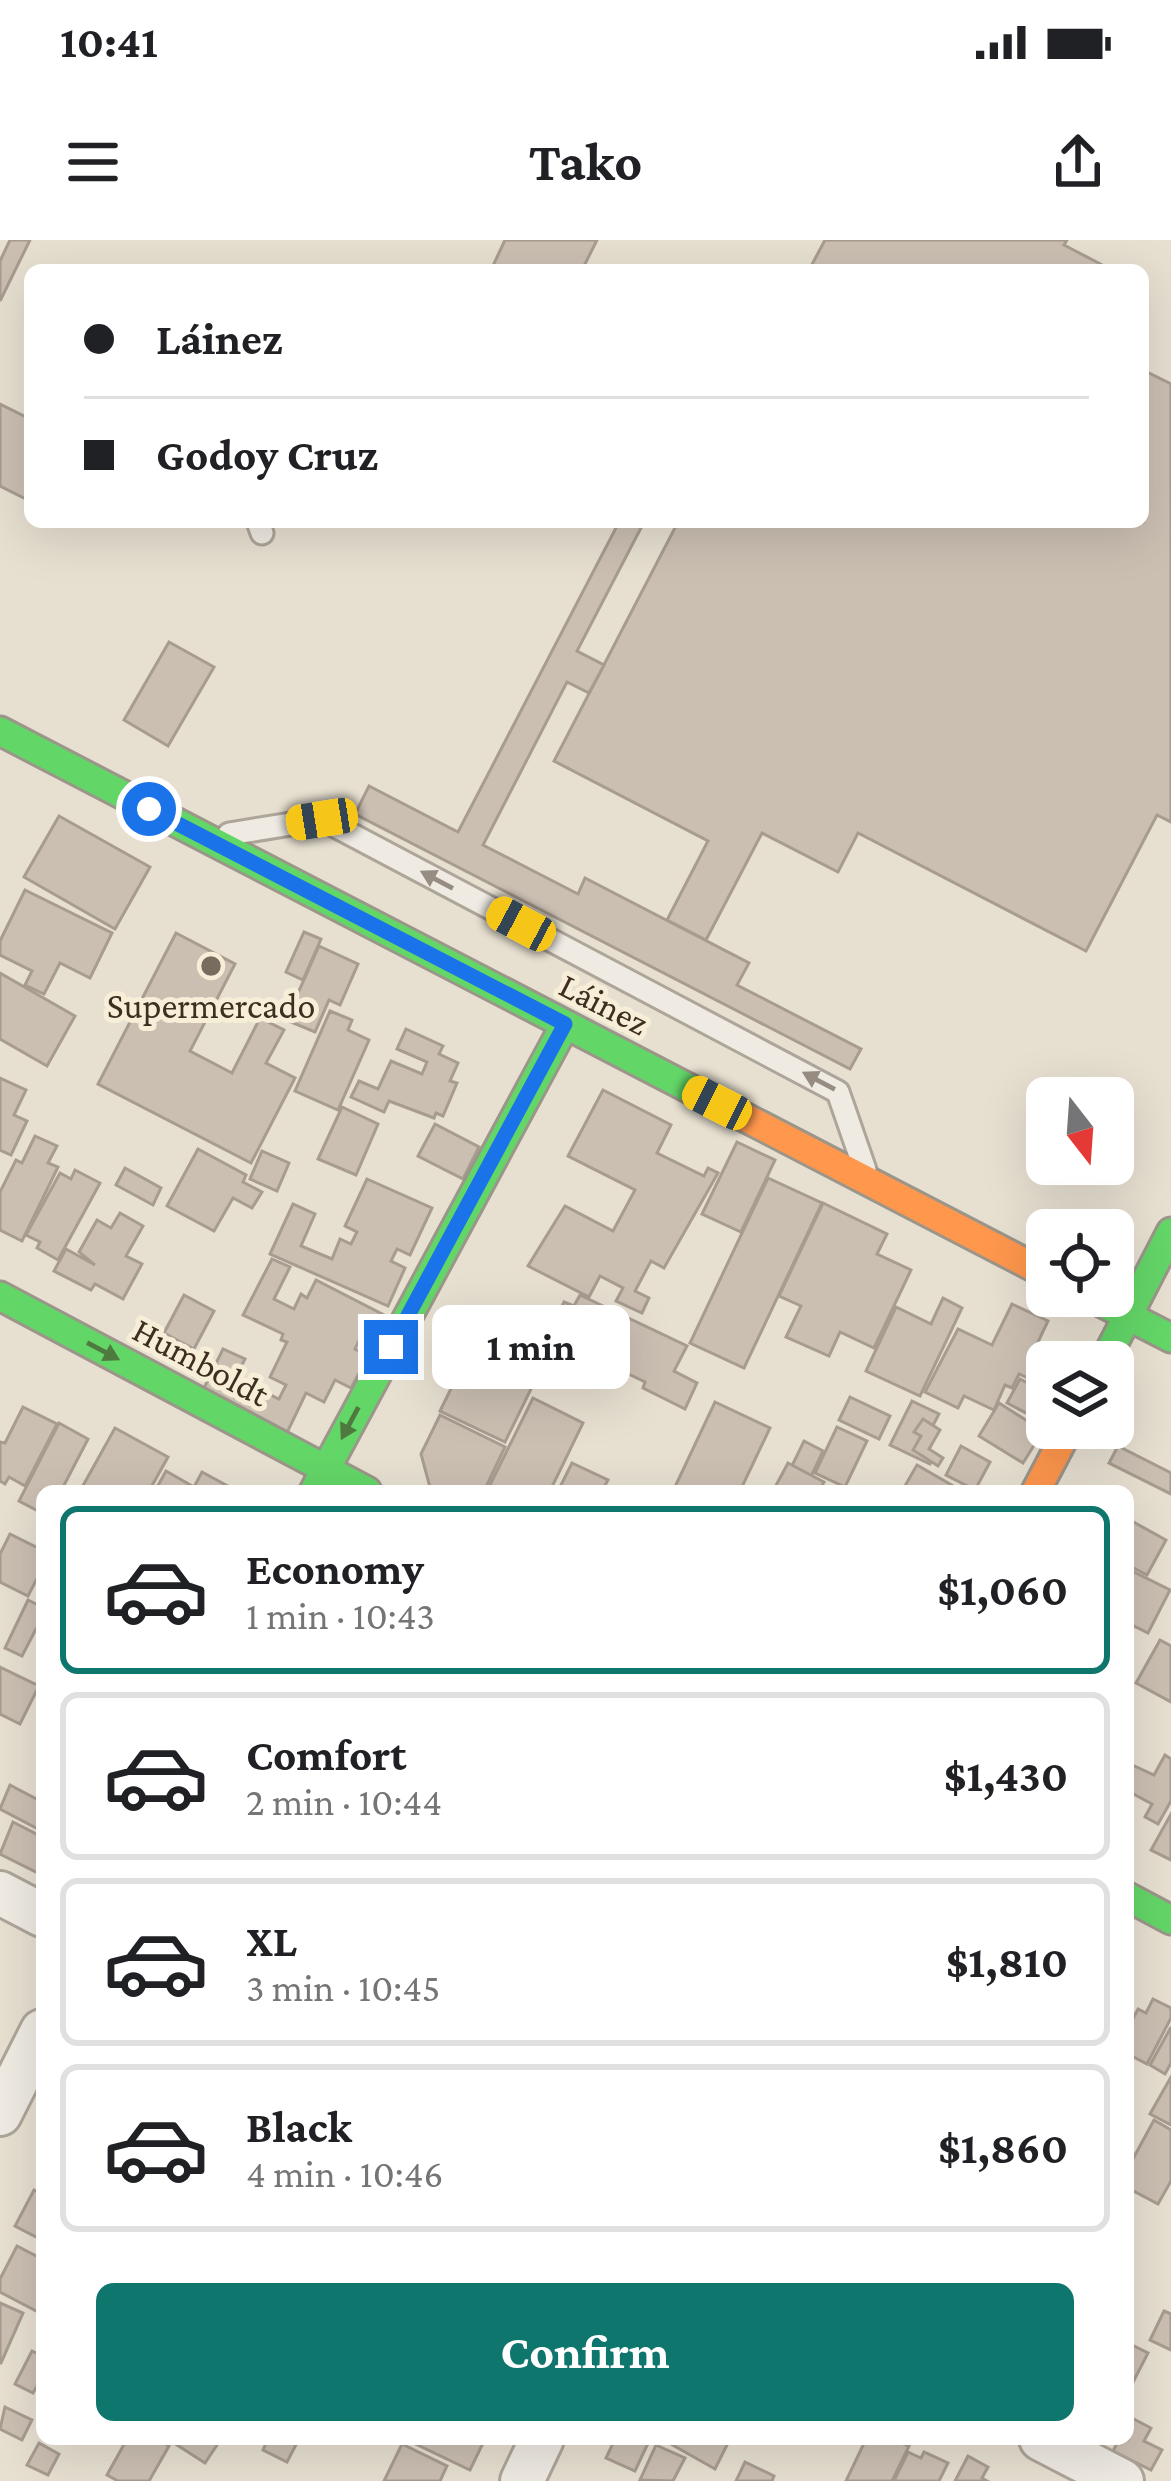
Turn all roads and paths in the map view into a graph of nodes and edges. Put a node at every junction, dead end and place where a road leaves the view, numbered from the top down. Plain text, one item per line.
1 (0, 731) edge
2 (206, 838) junction
3 (565, 1024) junction
4 (868, 1182) junction
5 (1171, 1232) edge
6 (1026, 1263) edge
7 (0, 1296) edge
8 (1134, 1304) edge
9 (1130, 1317) edge
10 (1171, 1338) edge
11 (1058, 1449) edge
12 (320, 1480) edge
13 (1039, 1485) edge
14 (0, 1894) edge
15 (1134, 1900) edge
16 (36, 1913) edge
17 (1171, 1919) edge
18 (36, 2043) edge
19 (0, 2114) edge
20 (539, 2445) edge
21 (1053, 2445) edge
22 (522, 2481) edge
23 (1122, 2481) edge

1 - 2 main road, Láinez
2 - 3 main road, Láinez
4 -> 2 lane
3 - 4 main road, Láinez
3 -> 12 main road
4 - 6 main road, Láinez
5 - 8 main road
7 -> 12 main road, Humboldt
9 - 10 main road
11 - 13 main road
14 - 16 street
15 - 17 main road
18 - 19 street
20 - 22 street
21 - 23 street

